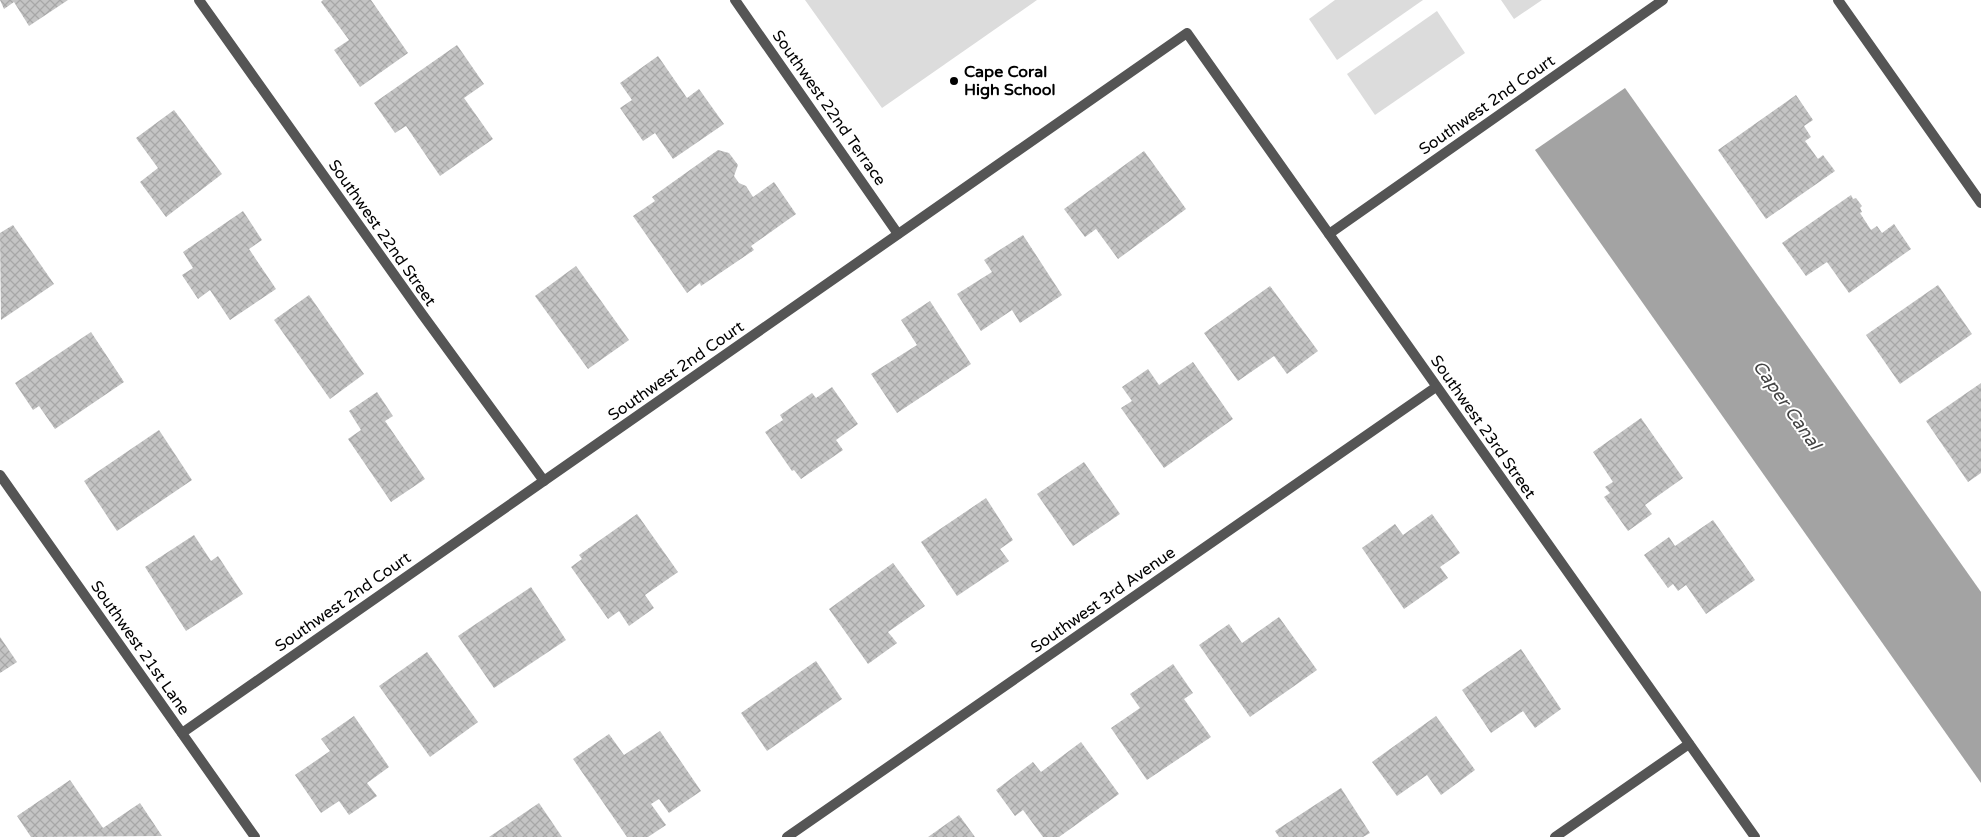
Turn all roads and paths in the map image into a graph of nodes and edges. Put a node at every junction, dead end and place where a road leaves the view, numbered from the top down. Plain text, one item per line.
1 (199, 0) edge
2 (734, 0) edge
3 (1663, 0) edge
4 (1838, 0) edge
5 (1187, 33) joint
6 (1981, 203) edge
7 (898, 234) junction
8 (1329, 234) junction
9 (1436, 387) junction
10 (0, 476) edge
11 (544, 481) junction
12 (182, 732) junction
13 (1688, 744) junction
14 (255, 837) edge
15 (787, 837) edge
16 (1554, 837) edge
17 (1755, 837) edge

1 - 11 street, Southwest 22nd Street
2 - 7 street, Southwest 22nd Terrace
3 - 8 street, Southwest 2nd Court
4 - 6 street
5 - 7 street, Southwest 2nd Court
5 - 8 street, Southwest 23rd Street
7 - 11 street, Southwest 2nd Court
8 - 9 street, Southwest 23rd Street
9 - 13 street, Southwest 23rd Street
9 - 15 street, Southwest 3rd Avenue
10 - 12 street, Southwest 21st Lane
11 - 12 street, Southwest 2nd Court
12 - 14 street, Southwest 21st Lane
13 - 16 street
13 - 17 street, Southwest 23rd Street

